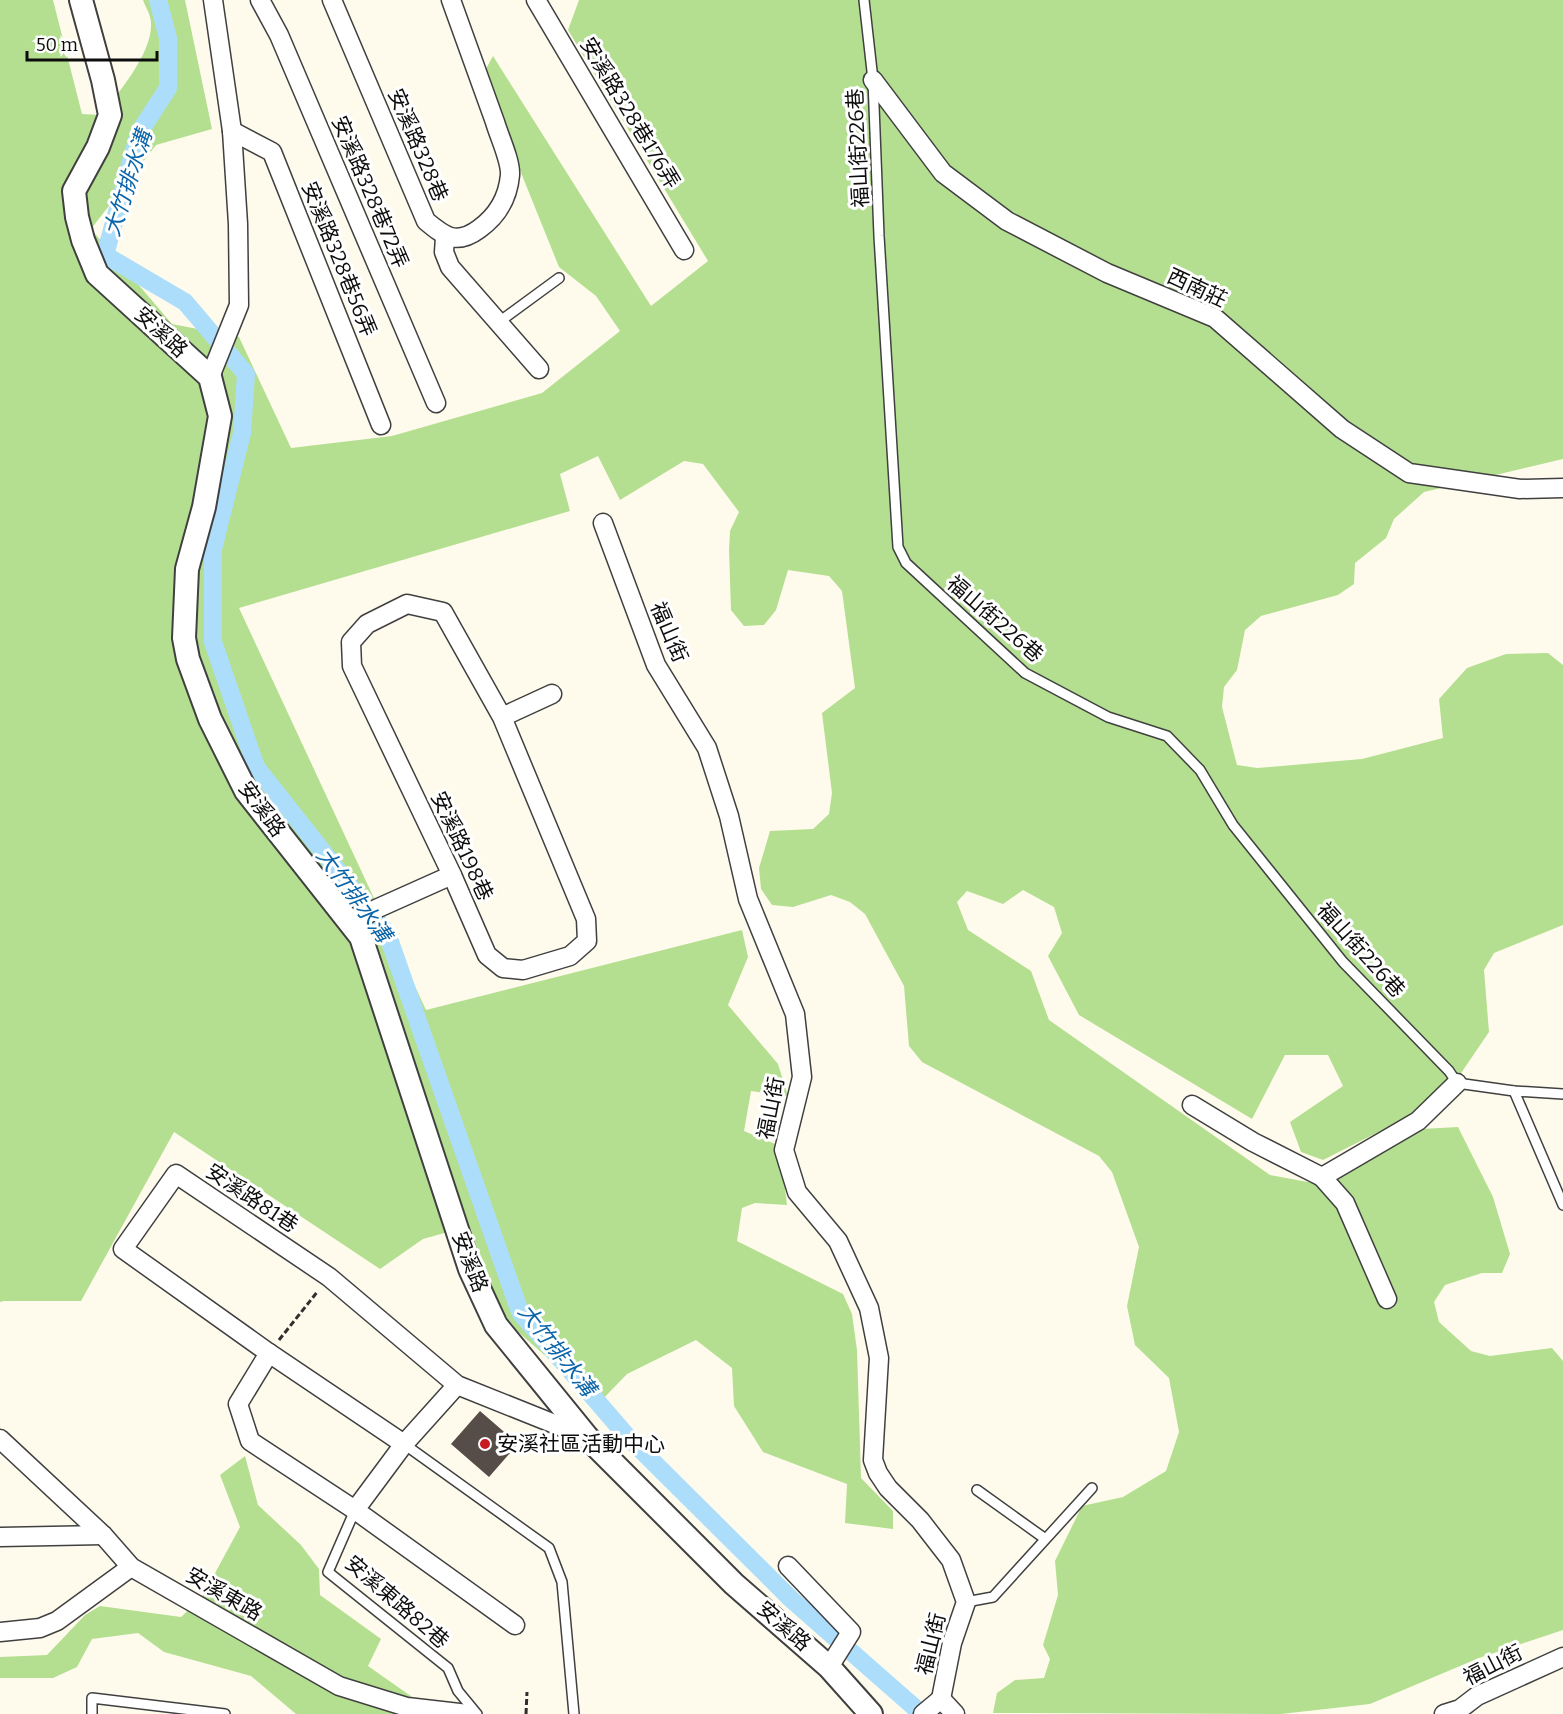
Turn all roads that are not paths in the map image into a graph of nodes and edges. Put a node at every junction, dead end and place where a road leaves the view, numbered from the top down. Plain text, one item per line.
1 (81, 0) edge
2 (213, 0) edge
3 (260, 0) edge
4 (332, 0) edge
5 (451, 0) edge
6 (536, 0) edge
7 (864, 0) edge
8 (873, 81) junction
9 (232, 131) junction
10 (445, 237) junction
11 (684, 250) dead end
12 (559, 278) dead end
13 (499, 322) junction
14 (539, 369) dead end
15 (210, 377) junction
16 (436, 403) dead end
17 (381, 425) dead end
18 (1563, 488) edge
19 (603, 523) dead end
20 (552, 694) dead end
21 (502, 717) junction
22 (452, 875) junction
23 (355, 922) junction
24 (1457, 1083) junction
25 (1514, 1091) junction
26 (1563, 1094) edge
27 (1192, 1105) dead end
28 (1322, 1177) junction
29 (1563, 1205) edge
30 (1387, 1299) dead end
31 (269, 1353) junction
32 (457, 1385) junction
33 (587, 1437) junction
34 (0, 1439) edge
35 (404, 1444) junction
36 (1092, 1488) dead end
37 (977, 1490) dead end
38 (355, 1510) junction
39 (103, 1535) junction
40 (0, 1537) edge
41 (1044, 1538) junction
42 (788, 1566) dead end
43 (131, 1567) junction
44 (966, 1602) junction
45 (515, 1625) dead end
46 (0, 1632) edge
47 (1563, 1657) edge
48 (831, 1663) junction
49 (941, 1699) junction
50 (1455, 1712) edge
51 (92, 1714) edge
52 (225, 1714) edge
53 (468, 1714) edge
54 (477, 1714) edge
55 (574, 1714) edge
56 (871, 1714) edge
57 (923, 1714) edge
58 (955, 1714) edge

1 - 15 street, 安溪路
2 - 9 street
3 - 16 street, 安溪路328巷72弄
4 - 10 street, 安溪路328巷
5 - 10 street
6 - 11 street, 安溪路328巷176弄
7 - 8 lane, 福山街226巷
8 - 18 street, 西南莊
8 - 24 lane, 福山街226巷
9 - 15 street
9 - 17 street, 安溪路328巷56弄
10 - 13 street
12 - 13 lane
13 - 14 street
15 - 23 street, 安溪路
19 - 44 street, 福山街
20 - 21 street
21 - 22 street, 安溪路198巷
21 - 22 street, 安溪路198巷
22 - 23 street
23 - 33 street, 安溪路
24 - 25 lane
24 - 28 street
25 - 26 lane
25 - 29 lane
27 - 28 street
28 - 30 street
31 - 32 street, 安溪路81巷
31 - 35 street, 安溪路81巷
31 - 38 street
32 - 33 street, 安溪路81巷
32 - 35 street
33 - 48 street, 安溪路
34 - 39 street, 安溪東路
35 - 38 street
35 - 55 lane, 安溪路81巷
36 - 41 lane
37 - 41 lane
38 - 45 street
38 - 54 lane, 安溪東路82巷
39 - 40 street
39 - 43 street, 安溪東路
41 - 44 lane
42 - 48 street
43 - 46 street
43 - 53 street, 安溪東路
44 - 49 street, 福山街
47 - 50 street, 福山街
48 - 56 street, 安溪路
49 - 57 street
49 - 58 street, 福山街
51 - 52 lane

